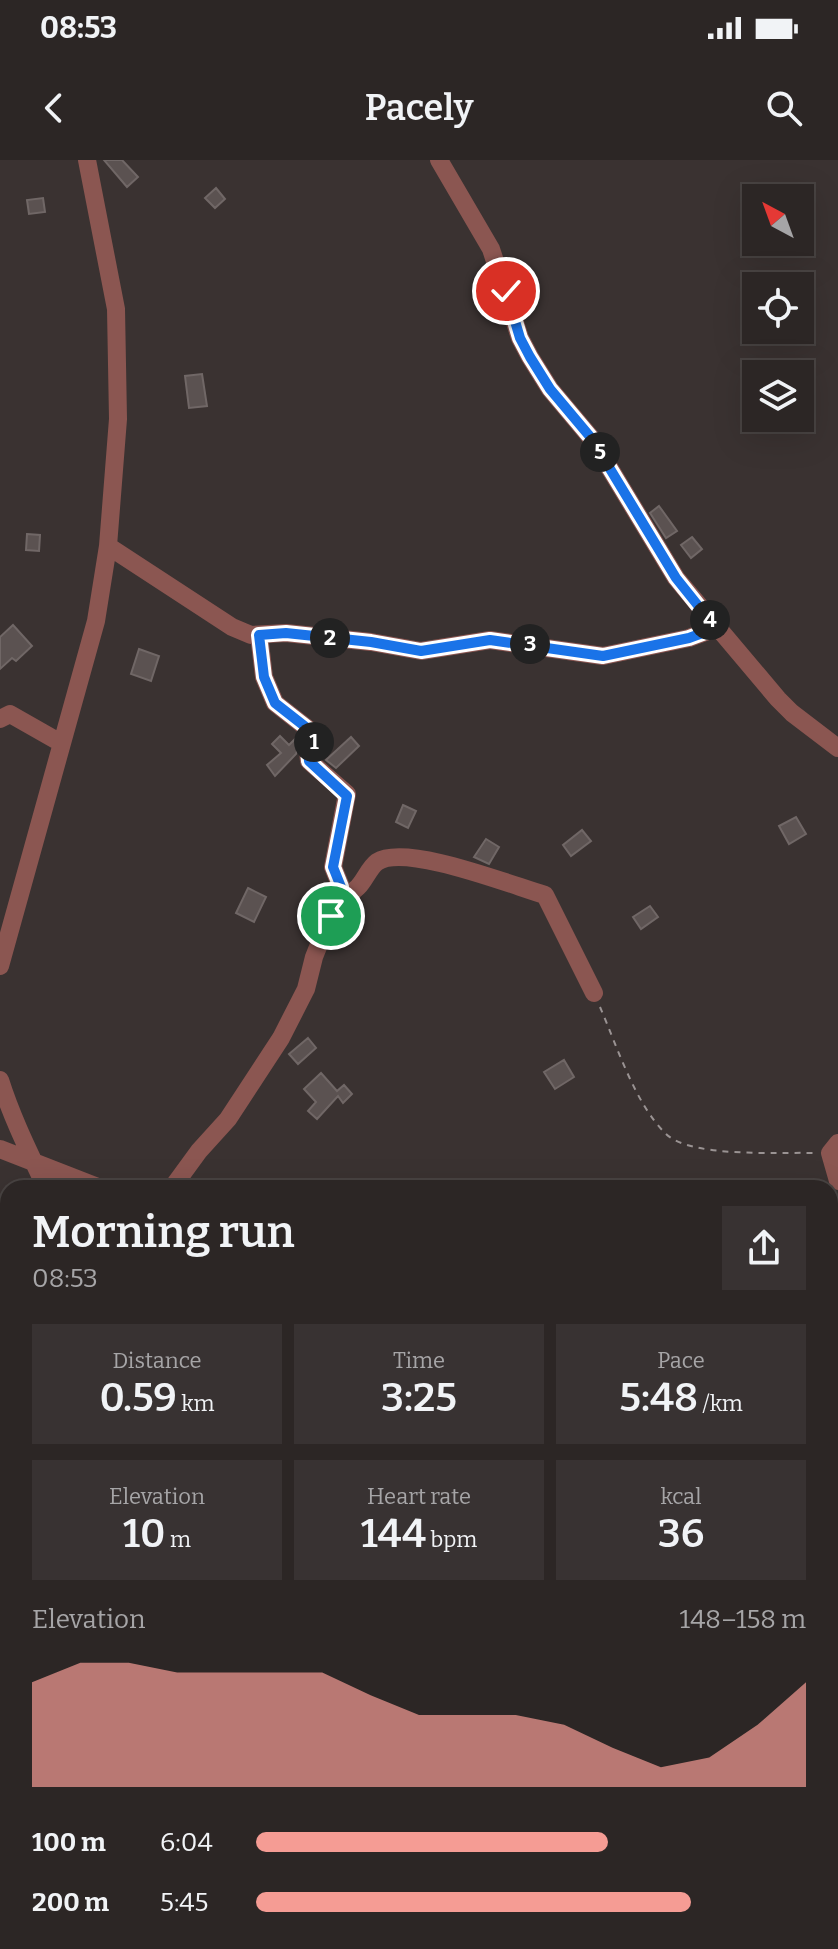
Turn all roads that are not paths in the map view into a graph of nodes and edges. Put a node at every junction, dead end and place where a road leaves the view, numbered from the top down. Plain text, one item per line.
1 (87, 160) edge
2 (439, 160) edge
3 (108, 546) junction
4 (716, 628) junction
5 (259, 635) junction
6 (0, 719) edge
7 (61, 743) junction
8 (838, 748) edge
9 (343, 898) junction
10 (0, 966) edge
11 (594, 993) road end
12 (0, 1080) edge
13 (834, 1148) edge
14 (0, 1149) edge
15 (31, 1162) junction
16 (41, 1180) edge
17 (79, 1180) edge
18 (178, 1180) edge
19 (838, 1180) edge

1 - 3 street
2 - 4 street
3 - 5 street
3 - 7 street
4 - 5 street
4 - 8 street
5 - 9 street
6 - 7 street
7 - 10 street
9 - 11 street
9 - 18 street
12 - 15 street
13 - 19 street
14 - 15 street
15 - 16 street
15 - 17 street

